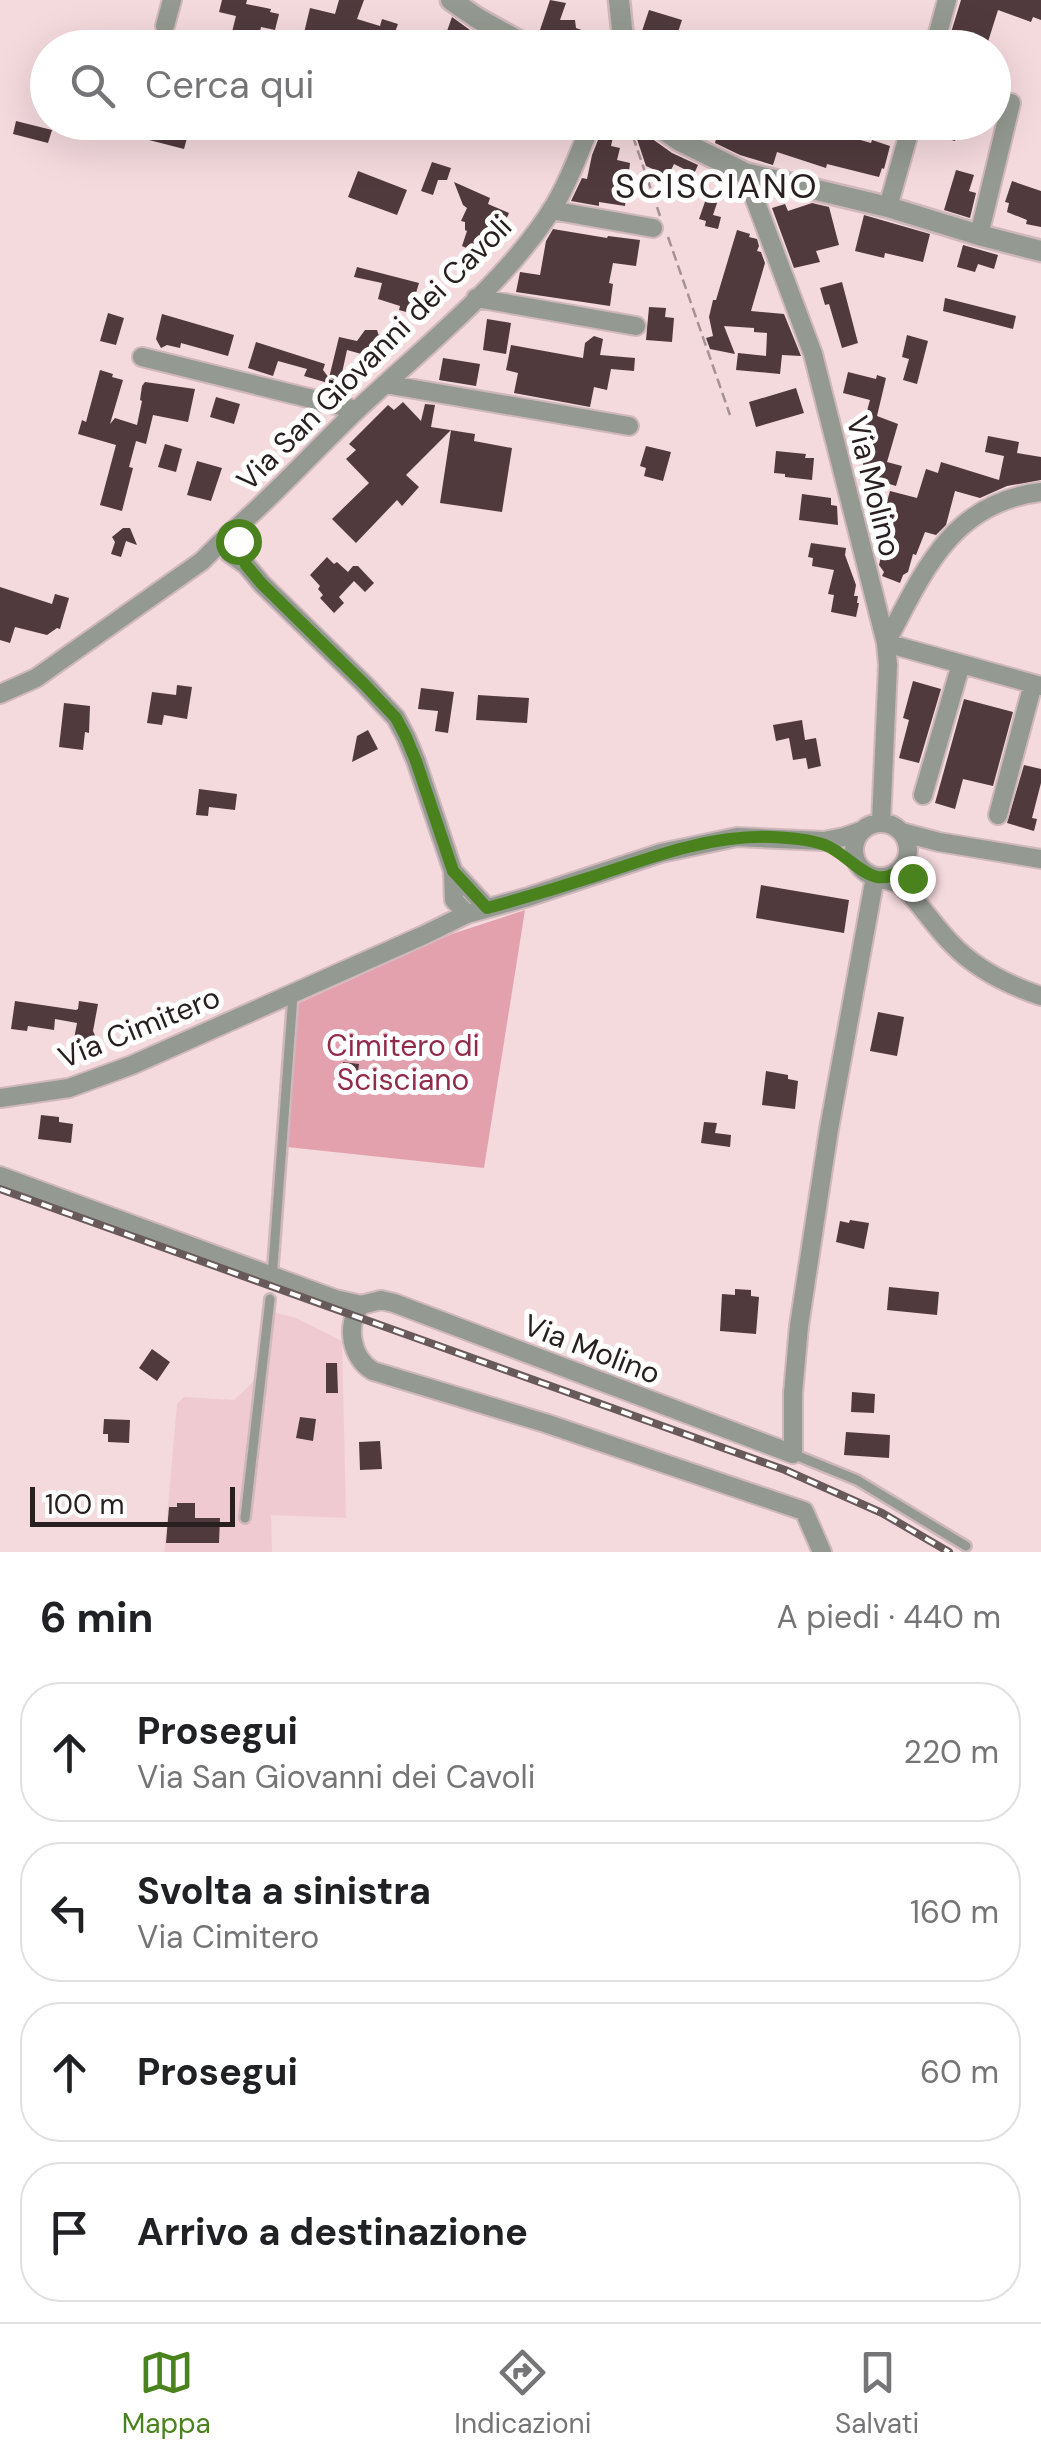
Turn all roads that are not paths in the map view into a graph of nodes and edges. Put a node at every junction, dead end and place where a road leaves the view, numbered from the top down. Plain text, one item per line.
1 (172, 0) edge
2 (451, 0) edge
3 (619, 0) edge
4 (947, 0) edge
5 (166, 26) dead end
6 (499, 30) edge
7 (622, 30) edge
8 (939, 30) edge
9 (584, 140) edge
10 (677, 140) edge
11 (907, 140) edge
12 (1002, 140) edge
13 (744, 174) junction
14 (888, 208) junction
15 (551, 210) junction
16 (661, 229) road end
17 (979, 235) junction
18 (1041, 250) edge
19 (476, 298) junction
20 (636, 326) dead end
21 (142, 356) dead end
22 (386, 384) junction
23 (357, 410) junction
24 (629, 426) dead end
25 (1041, 492) edge
26 (233, 548) junction
27 (886, 643) junction
28 (960, 664) junction
29 (1037, 685) edge
30 (0, 694) edge
31 (923, 795) dead end
32 (998, 814) dead end
33 (880, 823) junction
34 (861, 830) junction
35 (902, 832) junction
36 (812, 841) junction
37 (939, 842) junction
38 (1041, 860) edge
39 (857, 864) junction
40 (904, 866) junction
41 (877, 878) junction
42 (453, 880) junction
43 (487, 908) junction
44 (467, 914) junction
45 (932, 922) junction
46 (430, 933) junction
47 (294, 992) junction
48 (1041, 996) edge
49 (0, 1098) edge
50 (0, 1176) edge
51 (272, 1279) junction
52 (270, 1299) dead end
53 (361, 1305) junction
54 (794, 1454) junction
55 (246, 1518) dead end
56 (966, 1546) dead end
57 (822, 1552) edge

1 - 5 street
2 - 6 street
3 - 7 street
4 - 8 street
9 - 15 street, Via San Giovanni dei Cavoli
10 - 13 street
11 - 14 street
12 - 17 street
13 - 14 street
13 - 27 street, Via Molino
14 - 17 street
15 - 16 street
15 - 19 street, Via San Giovanni dei Cavoli
17 - 18 street
19 - 20 street
19 - 22 street, Via San Giovanni dei Cavoli
21 - 23 street
22 - 23 street, Via San Giovanni dei Cavoli
22 - 24 street
23 - 26 street, Via San Giovanni dei Cavoli
25 - 27 street
26 - 30 street, Via San Giovanni dei Cavoli
26 - 42 street
27 - 28 street
27 - 33 street, Via Molino
28 - 29 street
28 - 31 street
29 - 32 street
33 - 34 street
33 - 35 street
34 - 36 street
34 - 39 street
35 - 37 street
35 - 40 street
36 - 39 street
36 - 43 street, Via Cimitero
37 - 38 street
37 - 40 street
39 - 41 street
40 - 41 street
40 - 45 street
41 - 45 street
41 - 54 street
42 - 43 street
42 - 44 street
42 - 46 street
43 - 44 street, Via Cimitero
44 - 46 street, Via Cimitero
45 - 48 street
46 - 47 street, Via Cimitero
47 - 49 street, Via Cimitero
47 - 51 lane
50 - 51 street, Via Molino
51 - 53 street, Via Molino
52 - 55 lane
53 - 54 street, Via Molino
53 - 57 street
54 - 56 lane

